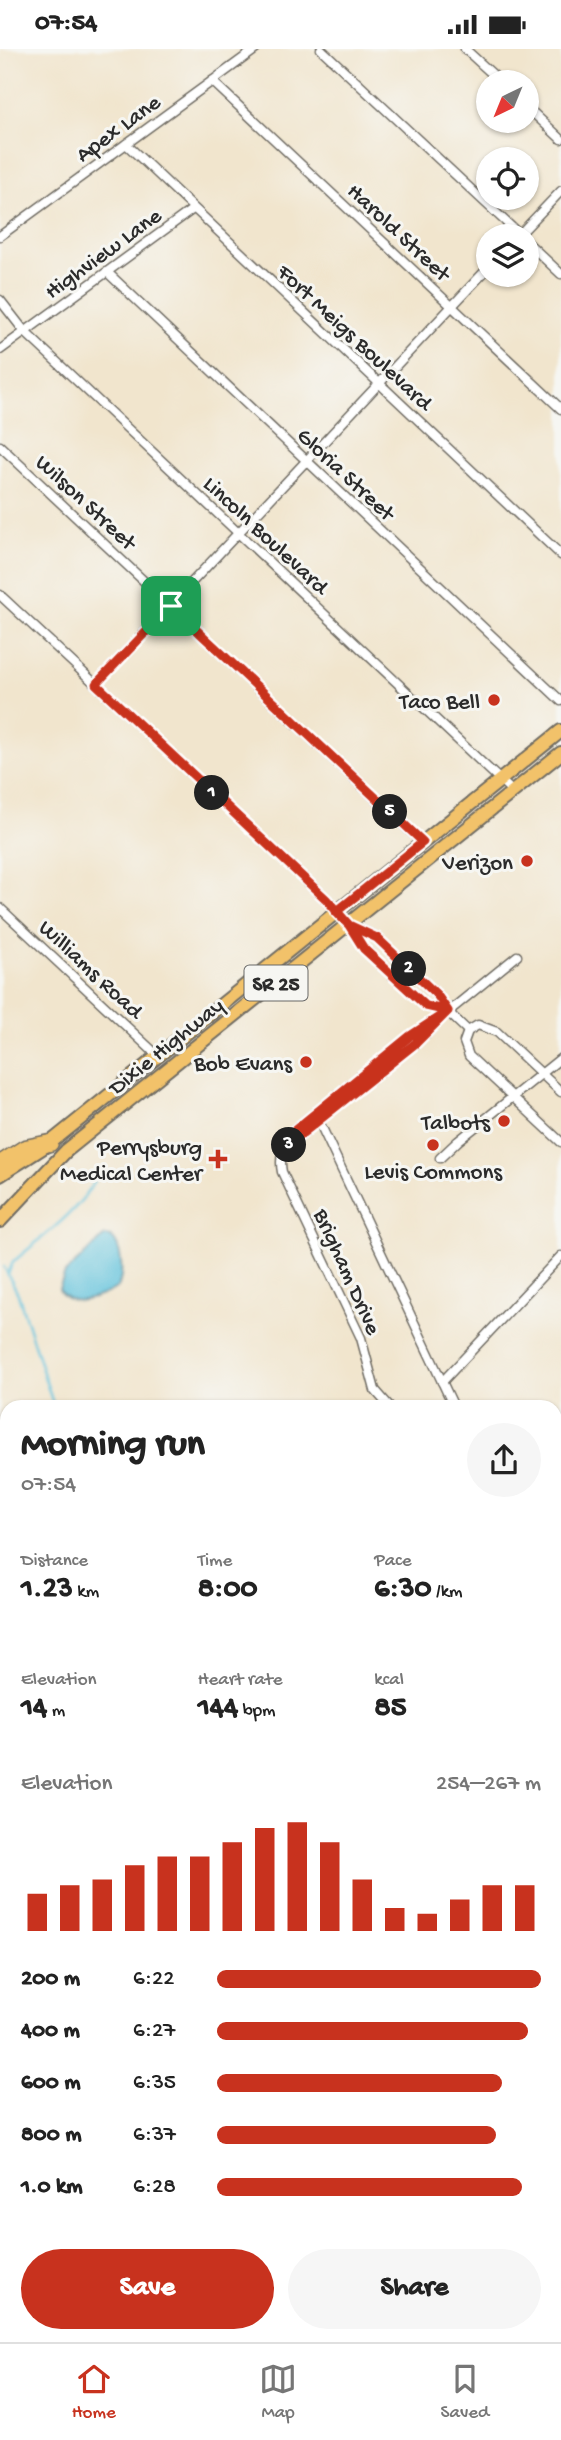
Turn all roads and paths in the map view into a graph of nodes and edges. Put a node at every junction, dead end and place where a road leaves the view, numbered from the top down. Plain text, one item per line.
1 (256, 49) edge
2 (321, 49) edge
3 (465, 49) edge
4 (487, 70) edge
5 (212, 81) junction
6 (539, 118) edge
7 (561, 139) edge
8 (126, 144) junction
9 (561, 191) edge
10 (193, 209) junction
11 (506, 224) edge
12 (530, 224) edge
13 (0, 236) edge
14 (539, 253) edge
15 (108, 273) junction
16 (561, 274) edge
17 (476, 281) edge
18 (0, 300) edge
19 (452, 306) junction
20 (25, 332) junction
21 (0, 350) edge
22 (379, 384) junction
23 (561, 409) edge
24 (0, 446) edge
25 (306, 461) junction
26 (238, 534) junction
27 (561, 555) edge
28 (0, 595) edge
29 (171, 606) junction
30 (96, 684) junction
31 (561, 701) edge
32 (561, 731) edge
33 (561, 753) edge
34 (500, 780) junction
35 (513, 792) junction
36 (423, 842) junction
37 (0, 908) edge
38 (336, 912) junction
39 (349, 925) junction
40 (517, 956) dead end
41 (448, 1011) junction
42 (468, 1031) junction
43 (158, 1056) junction
44 (561, 1058) edge
45 (542, 1073) junction
46 (561, 1092) edge
47 (513, 1097) junction
48 (317, 1117) junction
49 (561, 1142) edge
50 (50, 1143) junction
51 (440, 1158) dead end
52 (0, 1164) edge
53 (0, 1175) edge
54 (0, 1221) edge
55 (561, 1256) edge
56 (442, 1382) junction
57 (384, 1400) edge
58 (451, 1400) edge

1 - 5 street, Apex Lane
2 - 11 street
3 - 4 street
5 - 8 street, Apex Lane
5 - 19 street, Harold Street
6 - 7 street
8 - 10 street, Fort Meigs Boulevard
8 - 13 street, Apex Lane
9 - 12 street
10 - 15 street, Highview Lane
10 - 22 street, Fort Meigs Boulevard
14 - 16 street
15 - 20 street, Highview Lane
15 - 25 street, Gloria Street
17 - 19 street
18 - 20 street, Lincoln Boulevard
19 - 22 street
19 - 23 street, Harold Street
20 - 21 street, Highview Lane
20 - 26 street, Lincoln Boulevard
22 - 25 street
22 - 27 street, Fort Meigs Boulevard
24 - 29 street, Wilson Street
25 - 26 street
25 - 31 street, Gloria Street
26 - 29 street
26 - 34 street, Lincoln Boulevard
28 - 30 street
29 - 30 street
29 - 36 street, Wilson Street
30 - 38 street
32 - 34 main road, Dixie Highway / SR 25
33 - 35 main road, Dixie Highway / SR 25
34 - 35 street, Lincoln Boulevard
34 - 36 main road, Dixie Highway / SR 25
35 - 39 main road, Dixie Highway / SR 25
36 - 38 main road, Dixie Highway / SR 25
37 - 43 street, Williams Road
38 - 39 street
38 - 43 main road, Dixie Highway / SR 25
39 - 41 street
39 - 41 street
39 - 54 main road, Dixie Highway / SR 25
40 - 41 street, Brigham Drive
41 - 42 street
41 - 48 street, Brigham Drive
42 - 45 street
42 - 47 street
43 - 50 main road, Dixie Highway / SR 25
44 - 45 street
45 - 46 street
45 - 47 street
47 - 49 street
47 - 51 street
48 - 56 street
48 - 57 street, Brigham Drive
50 - 52 highway
50 - 53 main road, Dixie Highway / SR 25
55 - 56 street
56 - 58 street

